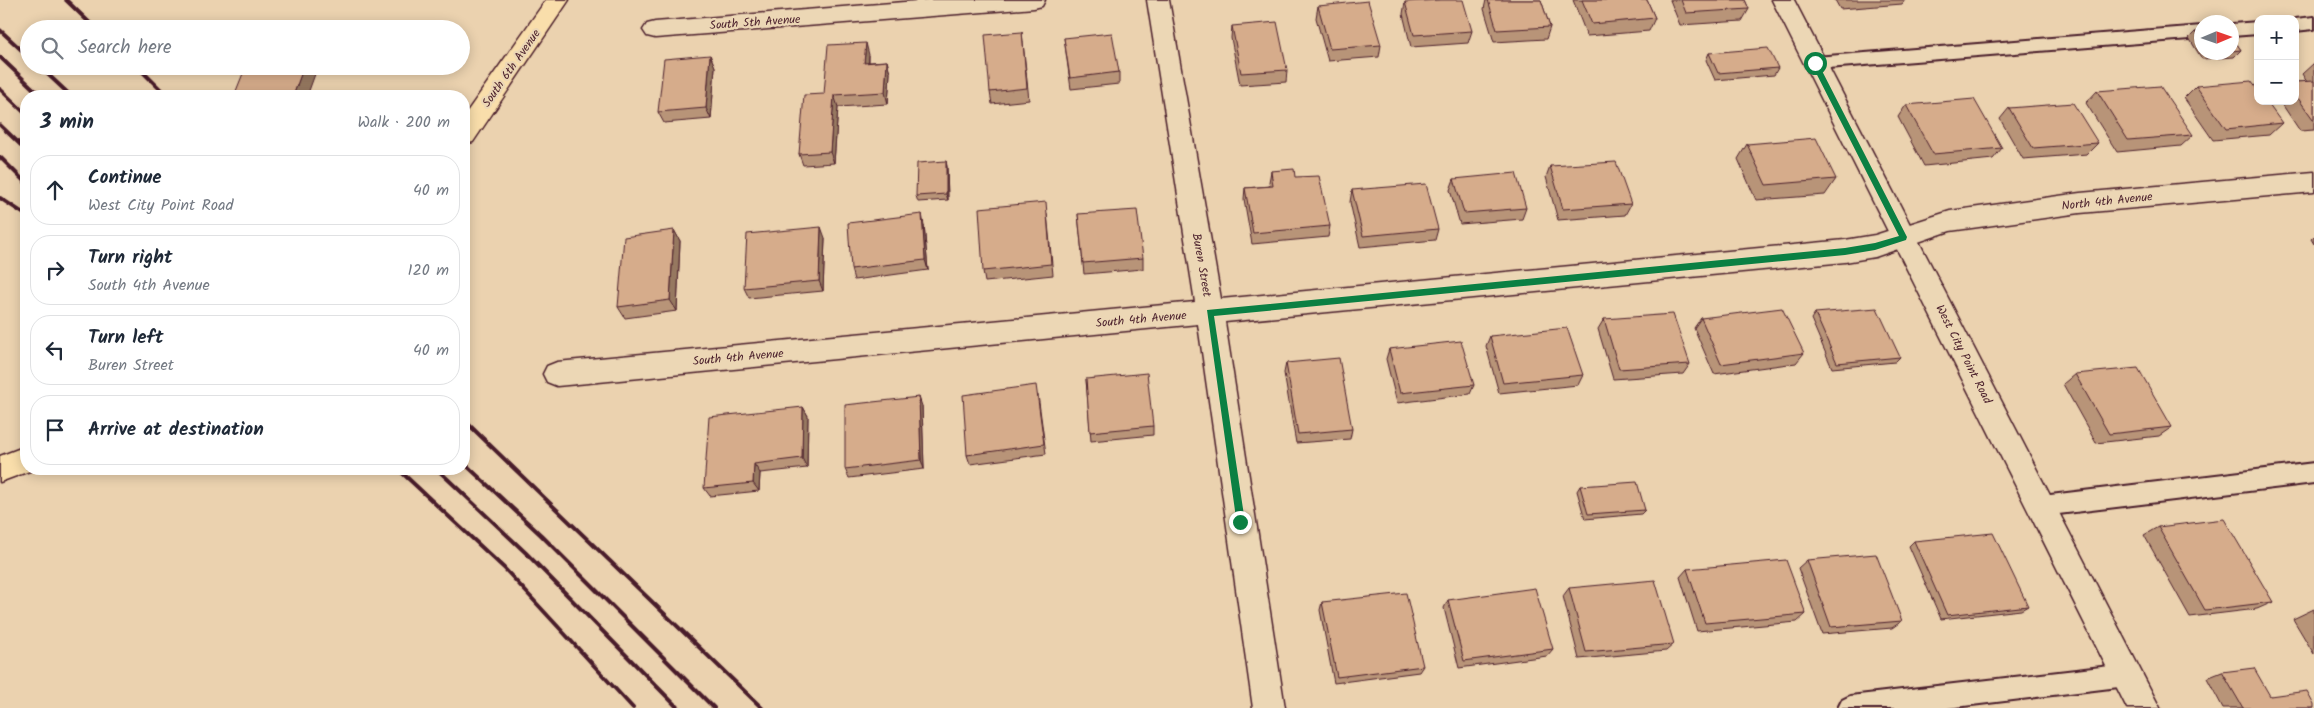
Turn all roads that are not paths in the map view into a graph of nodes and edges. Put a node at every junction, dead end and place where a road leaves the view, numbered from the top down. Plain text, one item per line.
1 (558, 0) edge
2 (1034, 0) edge
3 (1158, 0) edge
4 (1783, 0) edge
5 (2314, 23) edge
6 (2299, 24) edge
7 (2254, 28) edge
8 (2239, 29) edge
9 (655, 30) dead end
10 (2194, 33) edge
11 (1815, 63) junction
12 (470, 126) edge
13 (2314, 182) edge
14 (1903, 237) junction
15 (1210, 313) junction
16 (557, 374) dead end
17 (20, 461) edge
18 (0, 469) edge
19 (2314, 473) edge
20 (2042, 506) junction
21 (2127, 674) junction
22 (1269, 708) edge
23 (1850, 708) edge
24 (2144, 708) edge

1 - 12 main road, South 6th Avenue
2 - 9 street, South 5th Avenue
3 - 15 street, Buren Street
4 - 11 street, West City Point Road
5 - 6 lane
7 - 8 lane
10 - 11 lane
11 - 14 street, West City Point Road
13 - 14 street, North 4th Avenue
14 - 15 street, South 4th Avenue
14 - 20 street, West City Point Road
15 - 16 street, South 4th Avenue
15 - 22 street, Buren Street
17 - 18 main road
19 - 20 lane
20 - 21 street, West City Point Road
21 - 23 lane
21 - 24 street, West City Point Road

